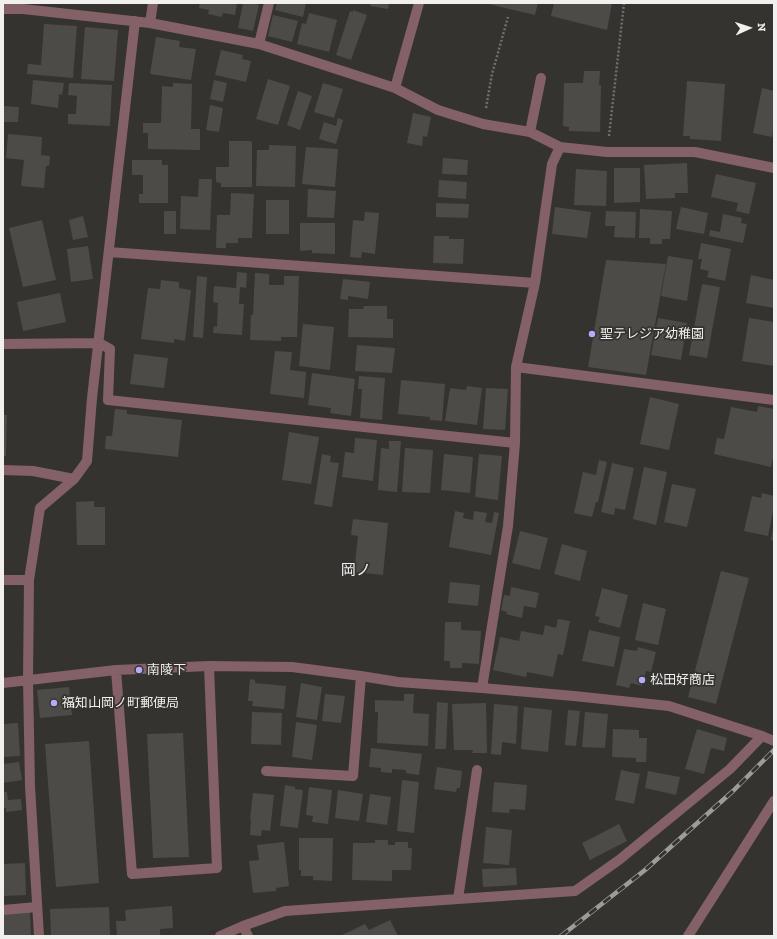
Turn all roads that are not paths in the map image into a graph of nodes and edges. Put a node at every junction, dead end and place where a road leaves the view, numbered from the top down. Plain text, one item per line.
1 (153, 3) edge
2 (269, 3) edge
3 (419, 3) edge
4 (3, 9) edge
5 (135, 21) junction
6 (150, 23) junction
7 (259, 44) junction
8 (541, 78) dead end
9 (395, 88) junction
10 (530, 132) junction
11 (560, 147) junction
12 (774, 168) edge
13 (110, 252) junction
14 (535, 283) junction
15 (99, 343) junction
16 (3, 344) edge
17 (516, 367) junction
18 (774, 400) edge
19 (516, 443) junction
20 (3, 470) edge
21 (74, 479) junction
22 (3, 580) edge
23 (29, 580) junction
24 (210, 666) junction
25 (116, 670) junction
26 (361, 676) junction
27 (28, 680) junction
28 (3, 683) edge
29 (482, 688) junction
30 (762, 736) junction
31 (774, 741) edge
32 (477, 770) dead end
33 (266, 771) dead end
34 (774, 801) edge
35 (458, 898) junction
36 (37, 907) junction
37 (3, 910) edge
38 (243, 926) junction
39 (39, 936) edge
40 (220, 936) edge
41 (248, 936) edge
42 (688, 936) edge

1 - 6 street
2 - 7 street
3 - 9 street
4 - 5 street
5 - 6 street
5 - 13 street
6 - 7 street
7 - 9 street
8 - 10 street
9 - 10 street
10 - 11 street
11 - 12 street
11 - 14 street
13 - 14 street
13 - 15 street
14 - 17 street
15 - 16 street
15 - 19 street
15 - 21 street
17 - 18 street
17 - 19 street
19 - 29 street
20 - 21 street
21 - 23 street
22 - 23 street
23 - 27 street
24 - 25 street
24 - 25 street
24 - 26 street
25 - 27 street
26 - 29 street
26 - 33 street
27 - 28 street
27 - 36 street
29 - 30 street
30 - 31 street
30 - 35 street
32 - 35 street
34 - 42 street
35 - 38 street
36 - 37 street
36 - 39 street
38 - 40 street
38 - 41 street

